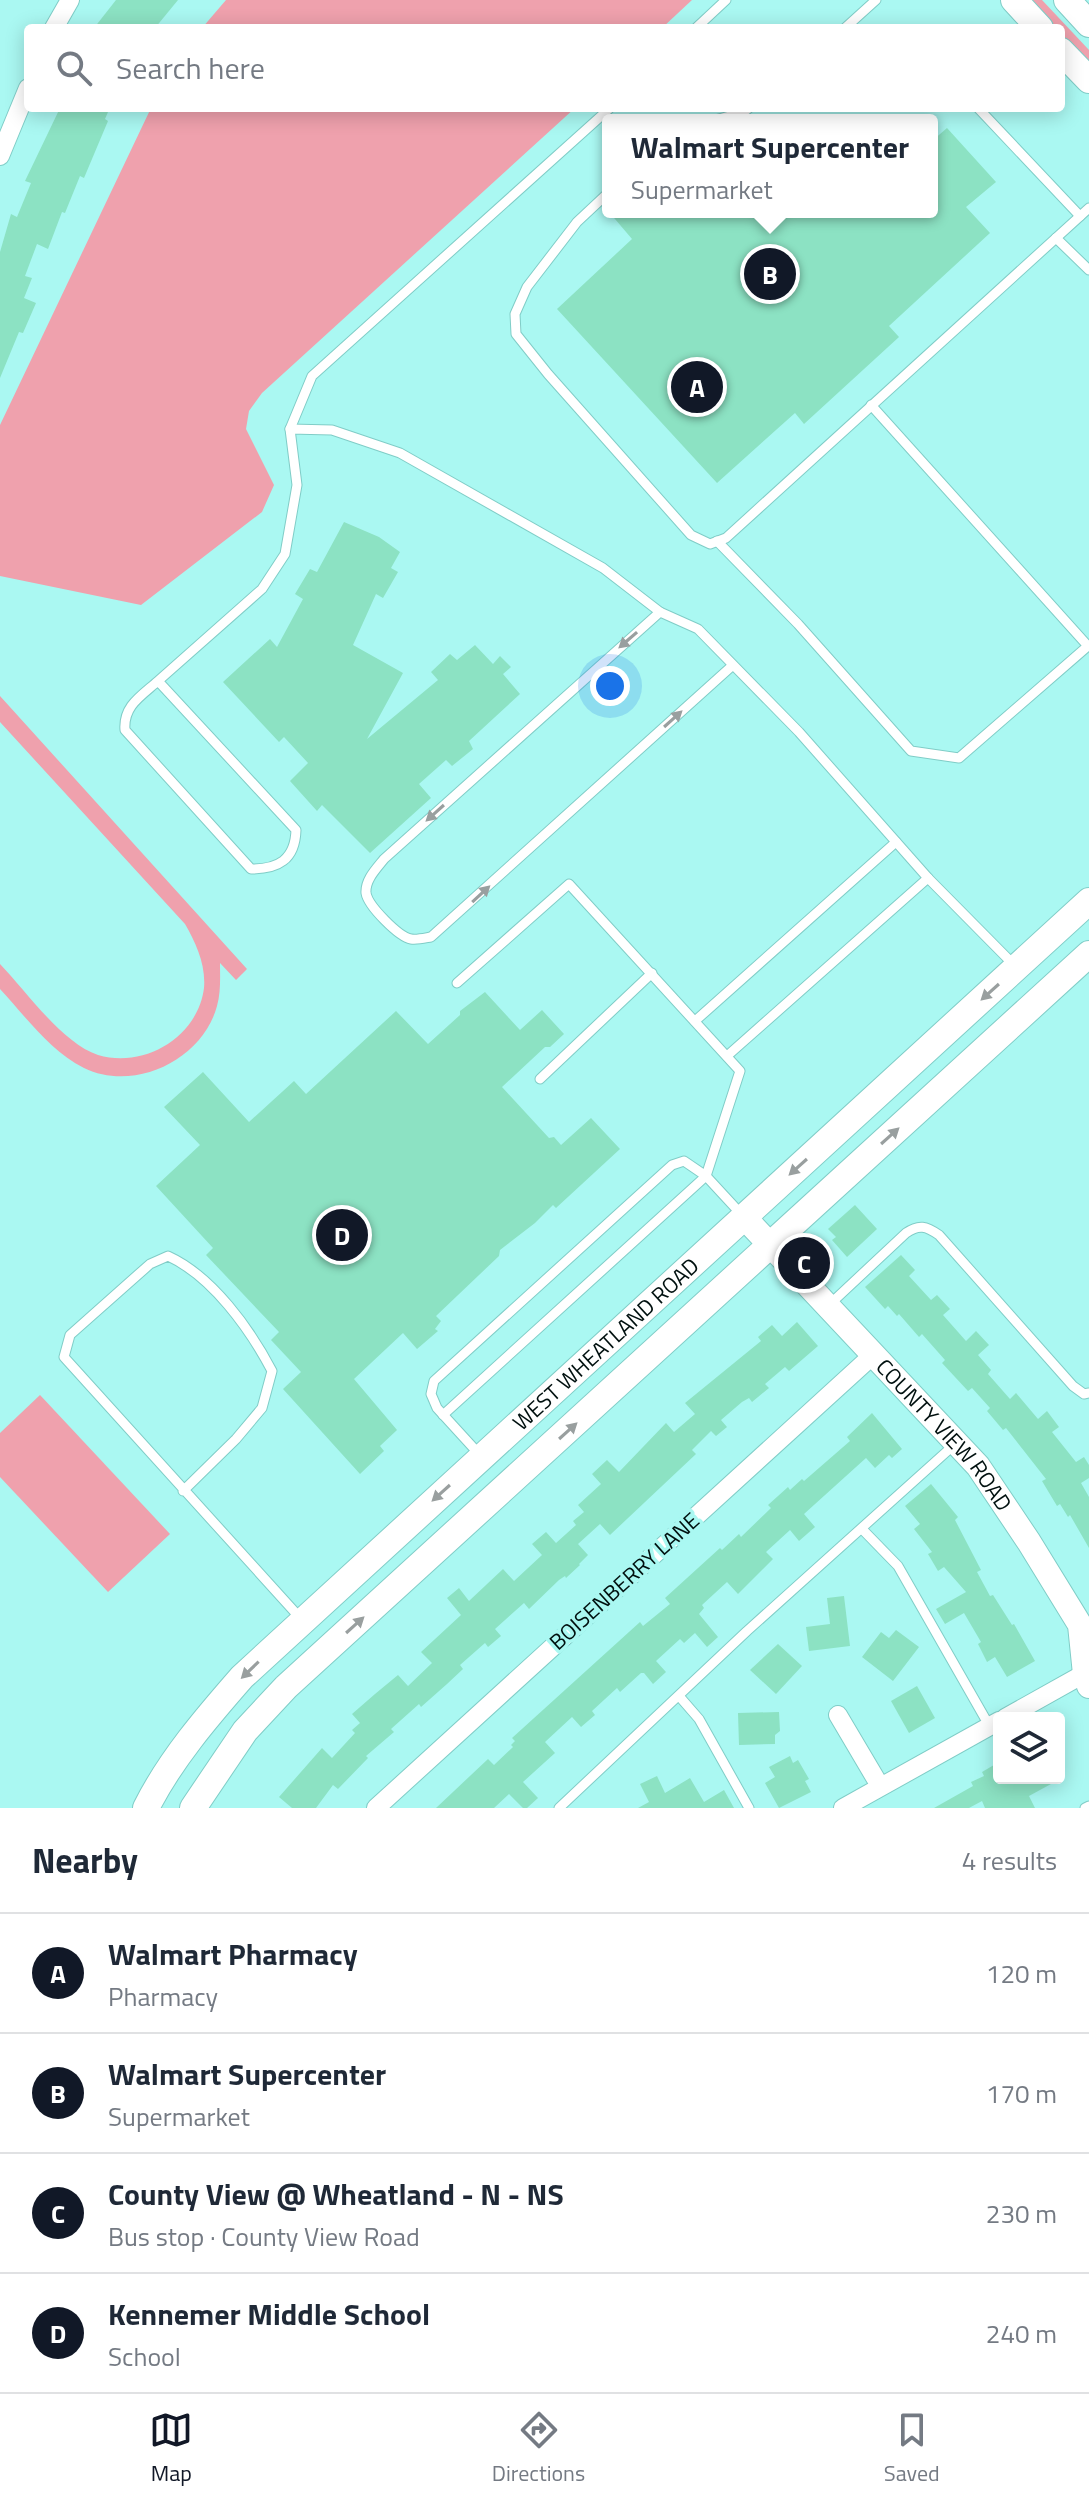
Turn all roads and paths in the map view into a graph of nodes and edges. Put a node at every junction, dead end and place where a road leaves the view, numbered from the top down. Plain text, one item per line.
1 (70, 0) edge
2 (726, 0) edge
3 (876, 0) edge
4 (1014, 0) edge
5 (1067, 0) edge
6 (56, 24) edge
7 (700, 24) edge
8 (849, 24) edge
9 (1036, 24) edge
10 (1089, 24) edge
11 (1065, 55) edge
12 (1089, 80) edge
13 (24, 98) edge
14 (982, 112) edge
15 (602, 115) edge
16 (0, 156) edge
17 (602, 199) edge
18 (1089, 208) edge
19 (1080, 216) junction
20 (1056, 238) junction
21 (1089, 270) edge
22 (871, 405) junction
23 (290, 429) junction
24 (717, 541) junction
25 (660, 612) junction
26 (1089, 646) edge
27 (733, 665) junction
28 (158, 681) junction
29 (896, 842) junction
30 (928, 878) junction
31 (1089, 901) edge
32 (1089, 954) edge
33 (1017, 967) junction
34 (652, 973) junction
35 (457, 983) dead end
36 (1045, 995) junction
37 (695, 1021) junction
38 (727, 1056) junction
39 (540, 1079) dead end
40 (706, 1176) junction
41 (744, 1217) junction
42 (771, 1246) junction
43 (827, 1306) junction
44 (873, 1355) junction
45 (1088, 1394) edge
46 (443, 1415) junction
47 (957, 1443) junction
48 (481, 1457) junction
49 (527, 1468) junction
50 (183, 1491) junction
51 (862, 1529) junction
52 (302, 1620) junction
53 (328, 1650) junction
54 (1088, 1677) edge
55 (679, 1696) junction
56 (1018, 1712) edge
57 (993, 1714) edge
58 (838, 1715) dead end
59 (993, 1725) edge
60 (880, 1786) junction
61 (146, 1808) edge
62 (193, 1808) edge
63 (376, 1808) edge
64 (559, 1808) edge
65 (749, 1808) edge
66 (843, 1808) edge

1 - 6 street
2 - 7 lane
3 - 8 lane
4 - 9 main road
5 - 10 main road
11 - 12 main road
13 - 16 street
14 - 19 lane
15 - 23 lane
17 - 24 lane
18 - 19 lane
19 - 20 lane
20 - 21 lane
20 - 22 lane
22 - 24 lane
22 - 26 lane
23 - 25 lane
23 - 28 lane
24 - 26 lane
25 - 27 lane
25 -> 27 lane
27 - 29 lane
28 - 28 lane
29 - 30 lane
29 - 37 lane
30 - 33 lane
30 - 38 lane
31 - 33 main road, WEST WHEATLAND ROAD
32 - 36 main road, WEST WHEATLAND ROAD
33 - 36 main road
33 -> 41 main road, WEST WHEATLAND ROAD
34 - 35 lane
34 - 37 lane
34 - 39 lane
42 -> 36 main road, WEST WHEATLAND ROAD
37 - 38 lane
38 - 40 lane
40 - 41 lane
40 - 46 lane
40 - 46 lane
41 - 42 street, COUNTY VIEW ROAD
41 - 48 main road, WEST WHEATLAND ROAD
42 - 43 street, COUNTY VIEW ROAD
49 -> 42 main road, WEST WHEATLAND ROAD
43 - 44 street, COUNTY VIEW ROAD
43 - 45 lane
44 - 47 street, COUNTY VIEW ROAD
44 - 63 street, BOISENBERRY LANE
46 - 48 lane
47 - 51 lane
47 - 54 street, COUNTY VIEW ROAD
48 - 49 main road
48 -> 52 main road, WEST WHEATLAND ROAD
53 -> 49 main road, WEST WHEATLAND ROAD
50 - 50 lane
50 - 52 lane
51 - 55 lane
51 - 57 lane
52 - 53 main road
52 -> 61 main road, WEST WHEATLAND ROAD
53 - 62 main road, WEST WHEATLAND ROAD
54 - 56 street
55 - 64 lane
55 - 65 lane
58 - 60 street
59 - 60 street
60 - 66 street

